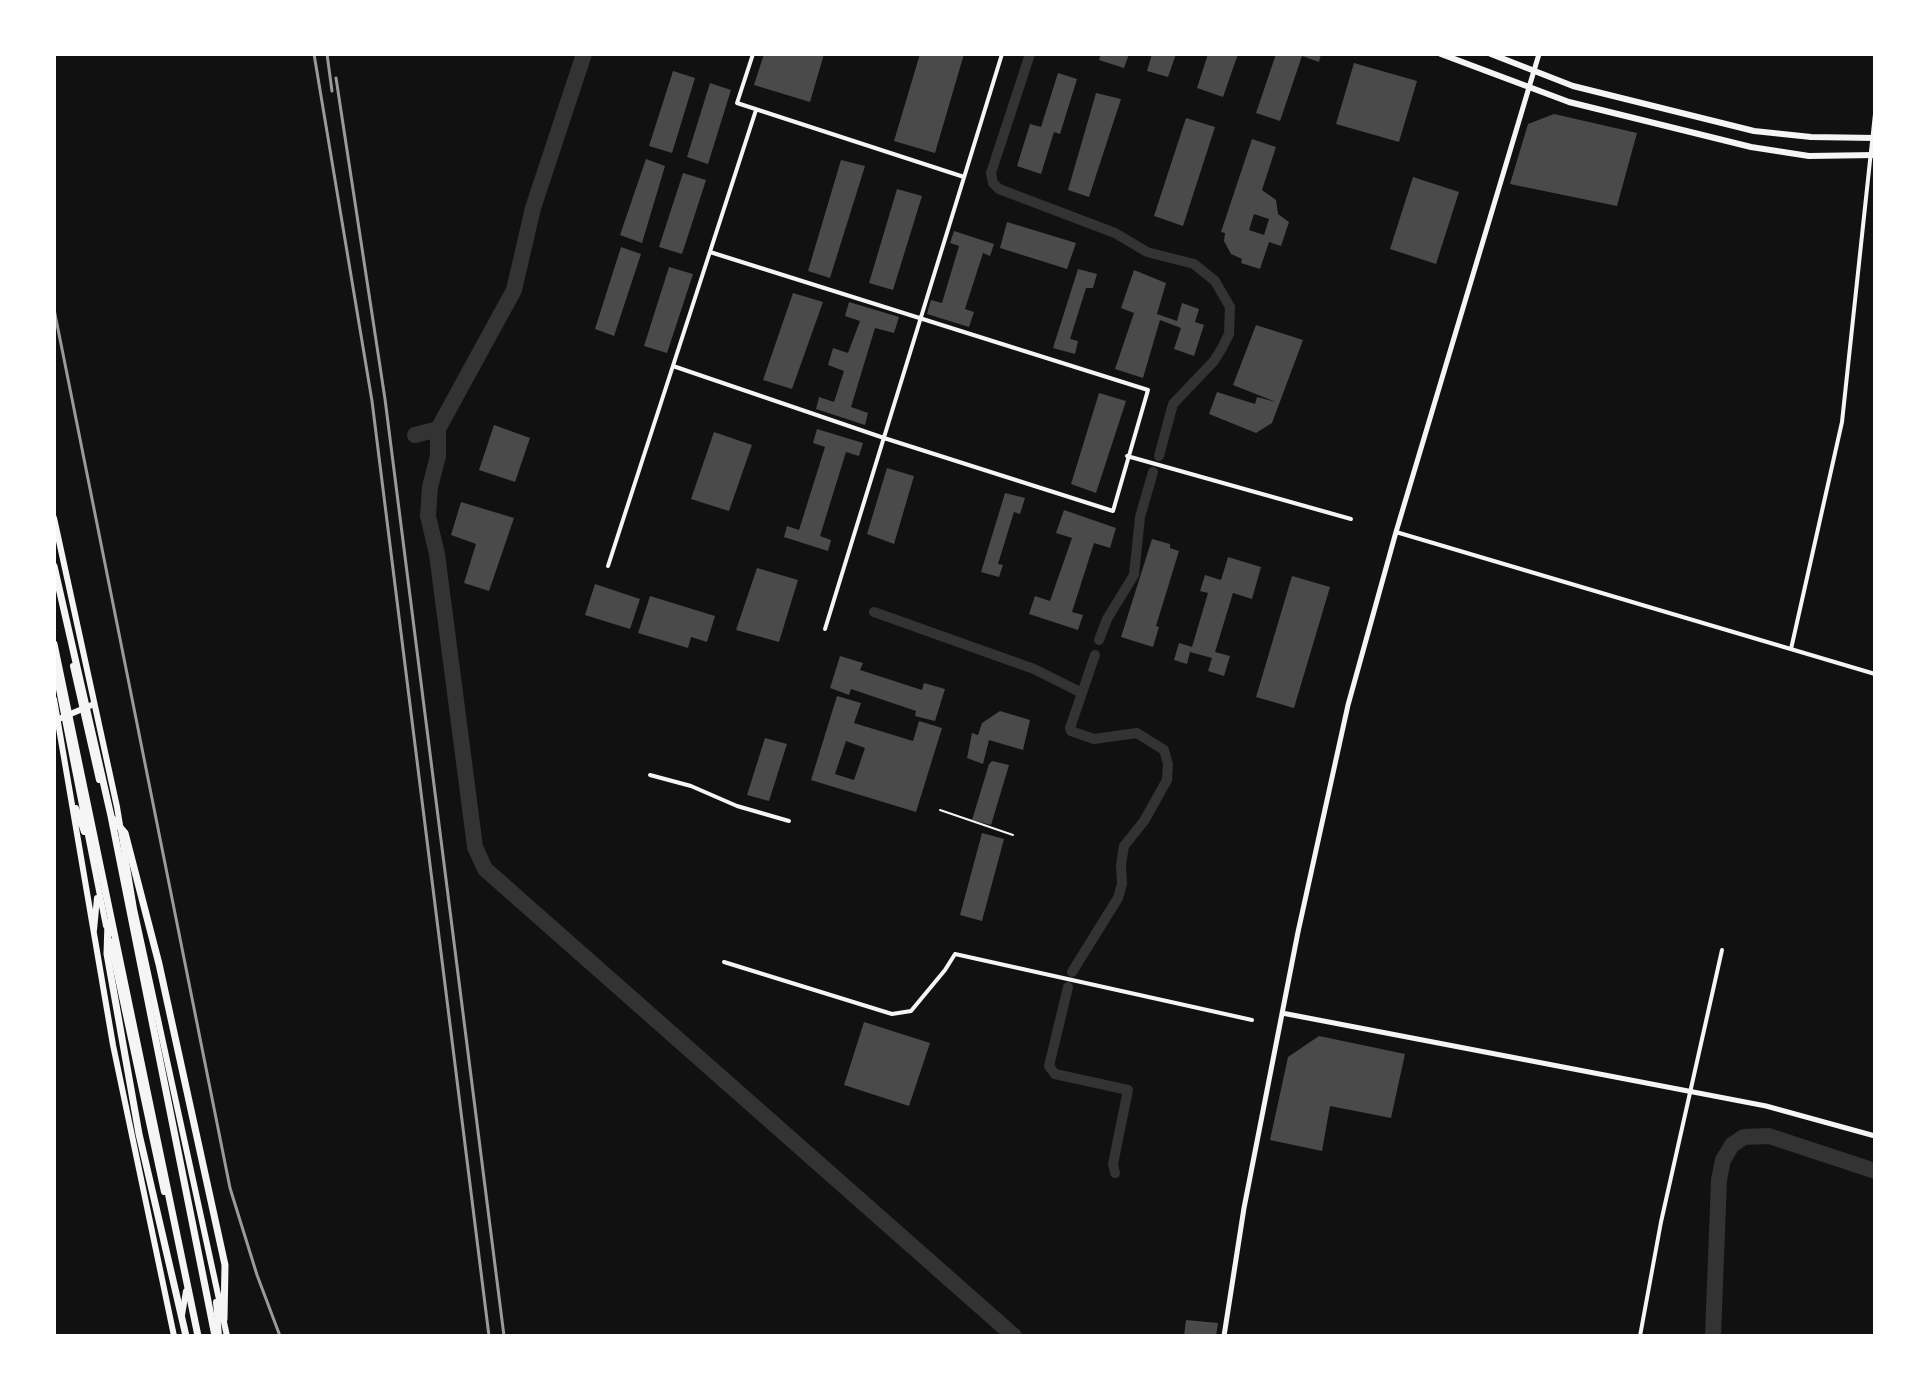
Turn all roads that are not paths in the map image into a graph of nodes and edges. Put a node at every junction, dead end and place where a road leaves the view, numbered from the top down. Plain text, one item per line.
1 (753, 54) edge
2 (1002, 54) edge
3 (1441, 54) edge
4 (1491, 54) edge
5 (1539, 54) edge
6 (1534, 72) junction
7 (1529, 89) junction
8 (756, 110) junction
9 (1875, 114) edge
10 (1874, 138) edge
11 (1872, 156) edge
12 (964, 177) junction
13 (710, 252) junction
14 (921, 318) junction
15 (673, 366) junction
16 (884, 438) junction
17 (1127, 456) junction
18 (54, 518) edge
19 (1351, 519) dead end
20 (1396, 532) junction
21 (54, 560) edge
22 (54, 566) edge
23 (608, 566) dead end
24 (825, 629) dead end
25 (54, 644) edge
26 (1791, 649) junction
27 (54, 664) edge
28 (1875, 674) edge
29 (57, 704) edge
30 (94, 704) junction
31 (81, 707) junction
32 (59, 720) edge
33 (650, 775) dead end
34 (71, 793) junction
35 (940, 810) dead end
36 (111, 816) junction
37 (789, 821) dead end
38 (1013, 835) dead end
39 (123, 851) junction
40 (91, 854) junction
41 (98, 889) junction
42 (109, 908) junction
43 (93, 938) junction
44 (1722, 950) dead end
45 (724, 962) dead end
46 (1282, 1013) junction
47 (1252, 1020) dead end
48 (1690, 1092) junction
49 (1875, 1136) edge
50 (186, 1291) junction
51 (216, 1291) junction
52 (182, 1315) junction
53 (224, 1319) junction
54 (174, 1336) edge
55 (186, 1336) edge
56 (197, 1336) edge
57 (217, 1336) edge
58 (227, 1336) edge
59 (1224, 1336) edge
60 (1640, 1336) edge

1 - 8 street
2 - 12 street
3 - 7 main road
4 - 6 main road
5 - 6 street
6 - 7 street
6 - 10 main road
7 - 11 main road
7 - 20 street
8 - 12 street
8 - 13 street
9 - 10 street
10 - 11 street
11 - 26 street
12 - 14 street
13 - 14 street
13 - 15 street
14 - 16 street
14 - 17 street
15 - 16 street
15 - 23 street
16 - 17 street
16 - 24 street
17 - 19 street
18 - 30 main road
20 - 26 street
20 - 46 street
21 - 31 main road
22 - 36 highway
25 - 42 highway
26 - 28 street
27 - 29 main road
29 - 31 main road
29 - 32 main road
30 - 31 main road
30 - 39 main road
31 - 32 main road
31 - 39 main road
32 - 34 main road
32 - 40 main road
33 - 37 street
34 - 40 main road
34 - 43 main road
35 - 38 lane
36 - 53 highway
36 - 57 highway
39 - 51 main road
40 - 41 main road
41 - 43 main road
41 - 50 main road
42 - 52 highway
42 - 56 highway
43 - 54 main road
44 - 48 street
45 - 47 street
46 - 48 street
46 - 59 street
48 - 49 street
48 - 60 street
50 - 52 main road
50 - 56 main road
51 - 53 main road
51 - 57 main road
52 - 55 highway
53 - 58 main road

